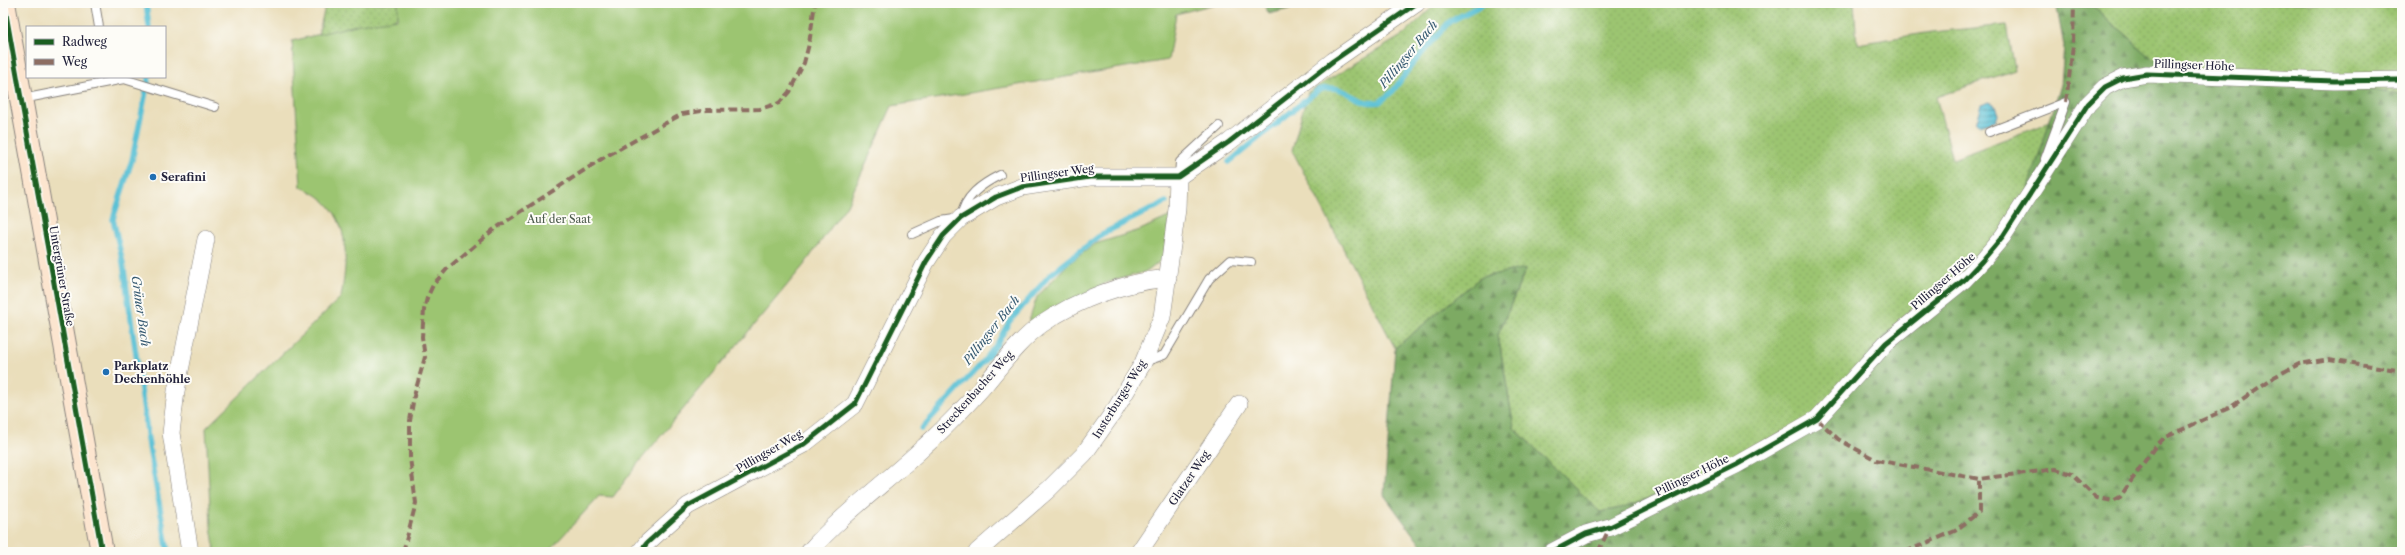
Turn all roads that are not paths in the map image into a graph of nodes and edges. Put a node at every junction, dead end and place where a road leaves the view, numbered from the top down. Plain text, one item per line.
1 (4, 3) edge
2 (95, 3) edge
3 (1417, 3) edge
4 (99, 26) edge
5 (108, 79) edge
6 (2402, 80) edge
7 (22, 99) junction
8 (215, 107) dead end
9 (1218, 126) dead end
10 (1988, 132) dead end
11 (1000, 175) dead end
12 (1178, 177) junction
13 (2036, 183) junction
14 (961, 218) junction
15 (912, 234) dead end
16 (206, 239) dead end
17 (1251, 262) dead end
18 (1168, 278) junction
19 (1144, 363) junction
20 (1239, 404) dead end
21 (102, 552) edge
22 (190, 552) edge
23 (640, 552) edge
24 (809, 552) edge
25 (977, 552) edge
26 (1139, 552) edge
27 (1552, 552) edge

1 - 7 main road, Untergrüner Straße
2 - 4 lane
3 - 12 street
5 - 7 lane
5 - 8 lane
6 - 13 street, Pillingser Höhe
7 - 21 main road, Untergrüner Straße
9 - 12 lane
10 - 13 lane
11 - 14 lane
12 - 14 street, Pillingser Weg
12 - 18 street, Insterburger Weg
13 - 27 street, Pillingser Höhe
14 - 15 lane
14 - 23 street, Pillingser Weg
16 - 22 street
17 - 19 lane
18 - 19 street, Insterburger Weg
18 - 24 street, Streckenbacher Weg
19 - 25 street, Insterburger Weg
20 - 26 street, Glatzer Weg

